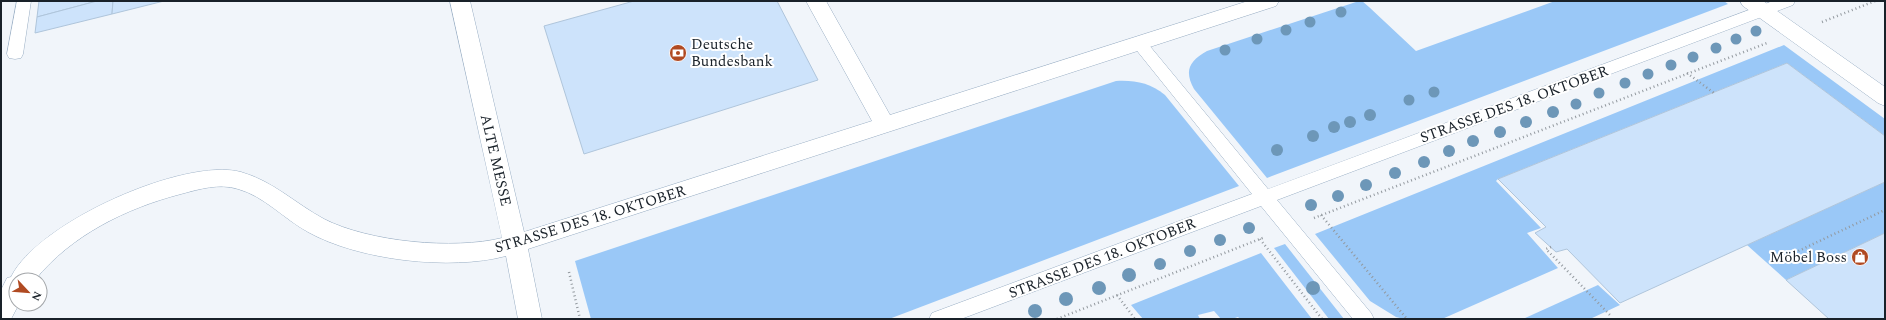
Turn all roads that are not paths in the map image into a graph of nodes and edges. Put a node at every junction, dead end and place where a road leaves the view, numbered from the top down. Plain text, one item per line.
1 (24, 1) edge
2 (460, 1) edge
3 (816, 1) edge
4 (1269, 1) edge
5 (1788, 1) edge
6 (1757, 6) edge
7 (1139, 42) junction
8 (15, 54) dead end
9 (1885, 98) edge
10 (884, 124) junction
11 (1265, 196) junction
12 (515, 244) junction
13 (27, 272) edge
14 (8, 300) edge
15 (1, 314) edge
16 (530, 319) edge
17 (939, 319) edge
18 (1364, 319) edge

1 - 8 lane
2 - 12 street, ALTE MESSE
3 - 10 street
4 - 7 street, STRASSE DES 18. OKTOBER
5 - 6 lane, STRASSE DES 18. OKTOBER
6 - 9 street
6 - 11 lane, STRASSE DES 18. OKTOBER
7 - 10 street, STRASSE DES 18. OKTOBER
7 - 11 lane
10 - 12 street, STRASSE DES 18. OKTOBER
11 - 17 lane, STRASSE DES 18. OKTOBER
11 - 18 lane
12 - 13 street, STRASSE DES 18. OKTOBER
12 - 16 street, ALTE MESSE
14 - 15 street

